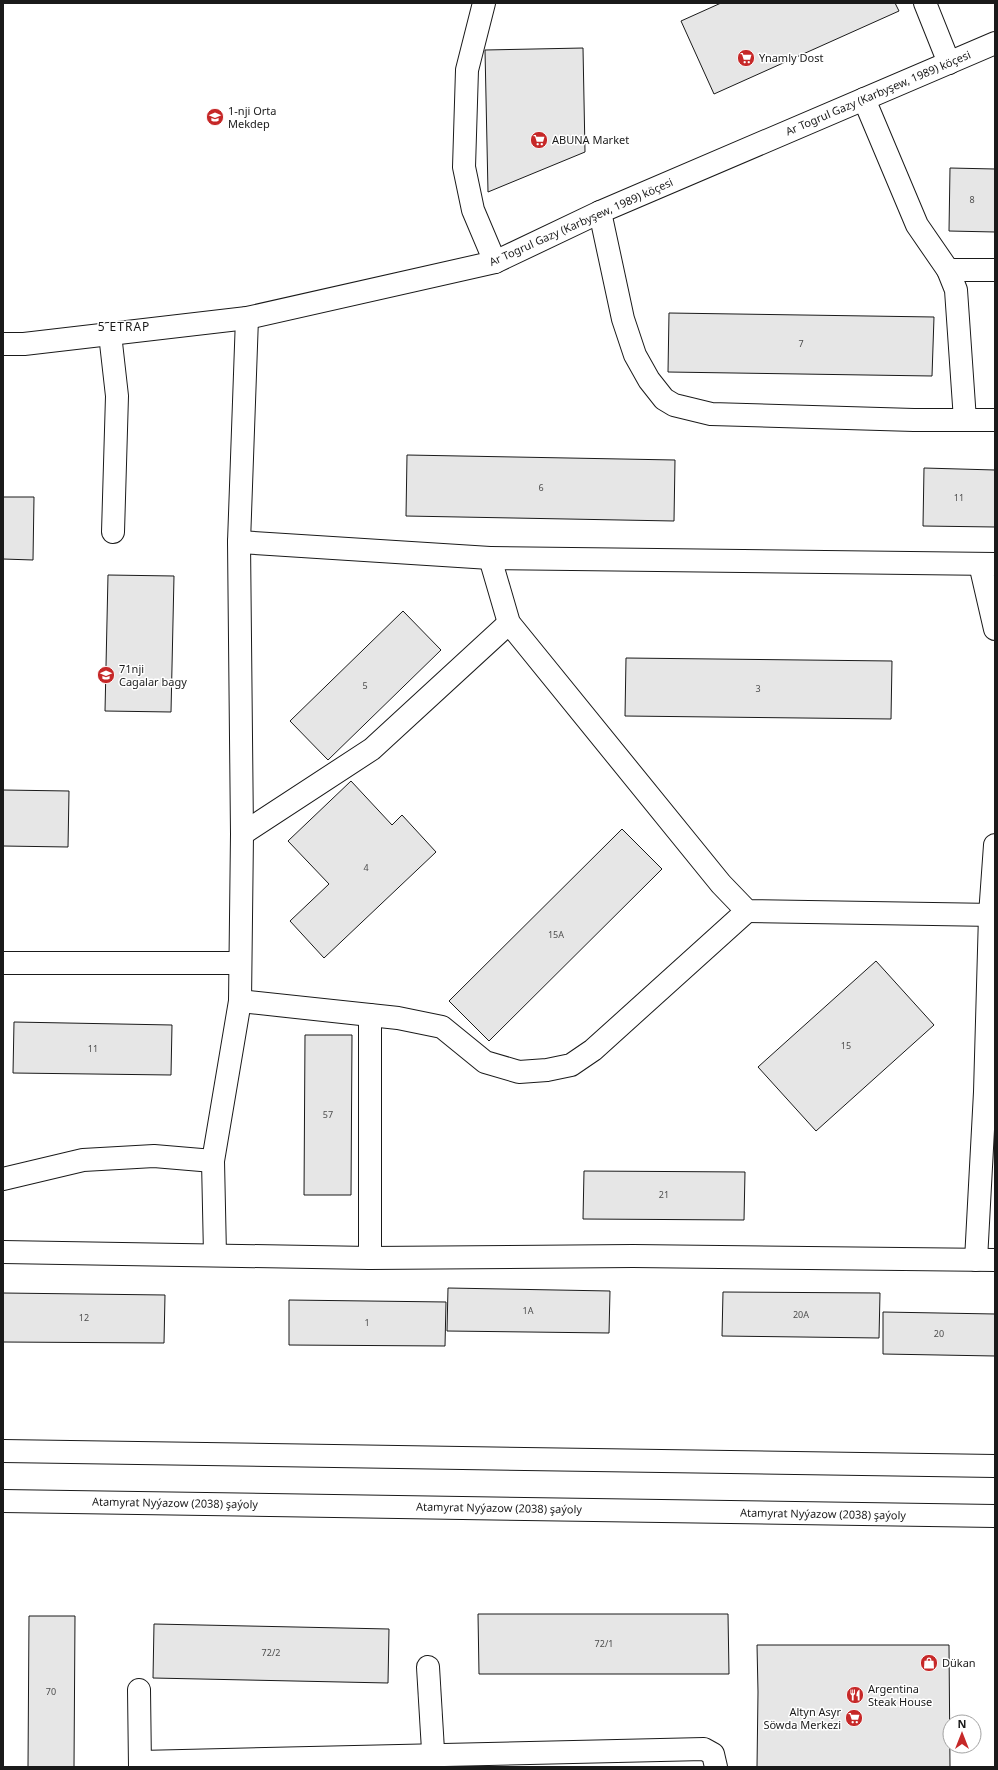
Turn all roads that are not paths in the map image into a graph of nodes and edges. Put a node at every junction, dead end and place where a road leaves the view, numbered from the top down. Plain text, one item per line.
1 (484, 3) edge
2 (926, 3) edge
3 (995, 43) edge
4 (949, 63) junction
5 (864, 99) junction
6 (600, 212) junction
7 (495, 262) junction
8 (948, 270) junction
9 (995, 270) edge
10 (247, 318) junction
11 (110, 334) junction
12 (3, 344) edge
13 (965, 420) junction
14 (995, 420) edge
15 (113, 532) dead end
16 (239, 542) junction
17 (490, 558) junction
18 (987, 564) edge
19 (508, 622) junction
20 (995, 629) edge
21 (242, 834) junction
22 (995, 845) edge
23 (747, 911) junction
24 (992, 915) edge
25 (3, 963) edge
26 (240, 963) junction
27 (240, 1001) junction
28 (370, 1016) junction
29 (990, 1092) edge
30 (213, 1161) junction
31 (3, 1179) edge
32 (3, 1252) edge
33 (215, 1255) junction
34 (370, 1258) junction
35 (986, 1260) edge
36 (3, 1451) edge
37 (995, 1466) edge
38 (3, 1501) edge
39 (995, 1516) edge
40 (428, 1668) dead end
41 (139, 1690) dead end
42 (433, 1761) edge
43 (140, 1765) edge
44 (716, 1767) edge

1 - 7 street
2 - 4 street
3 - 4 street, Ar Togrul Gazy (Karbyşew, 1989) köçesi
4 - 5 street, Ar Togrul Gazy (Karbyşew, 1989) köçesi
5 - 6 street, Ar Togrul Gazy (Karbyşew, 1989) köçesi
5 - 8 street
6 - 7 street, Ar Togrul Gazy (Karbyşew, 1989) köçesi
6 - 13 street
7 - 10 street, Ar Togrul Gazy (Karbyşew, 1989) köçesi
8 - 9 street
8 - 13 street
10 - 11 street, Ar Togrul Gazy (Karbyşew, 1989) köçesi
10 - 16 street
11 - 12 street, Ar Togrul Gazy (Karbyşew, 1989) köçesi
11 - 15 street
13 - 14 street
16 - 17 street
16 - 21 street
17 - 18 street
17 - 19 street
18 - 20 street
19 - 21 street
19 - 23 street
21 - 26 street
22 - 24 street
23 - 24 street
23 - 28 street
24 - 29 street
25 - 26 street
26 - 27 street
27 - 28 street
27 - 30 street
28 - 34 street
29 - 35 street
30 - 31 street
30 - 33 street
32 - 33 street
33 - 34 street
34 - 35 street
36 - 37 street
38 - 39 street, Atamyrat Nyýazow (2038) şaýoly
40 - 42 street
41 - 43 street
42 - 43 street
42 - 44 street

